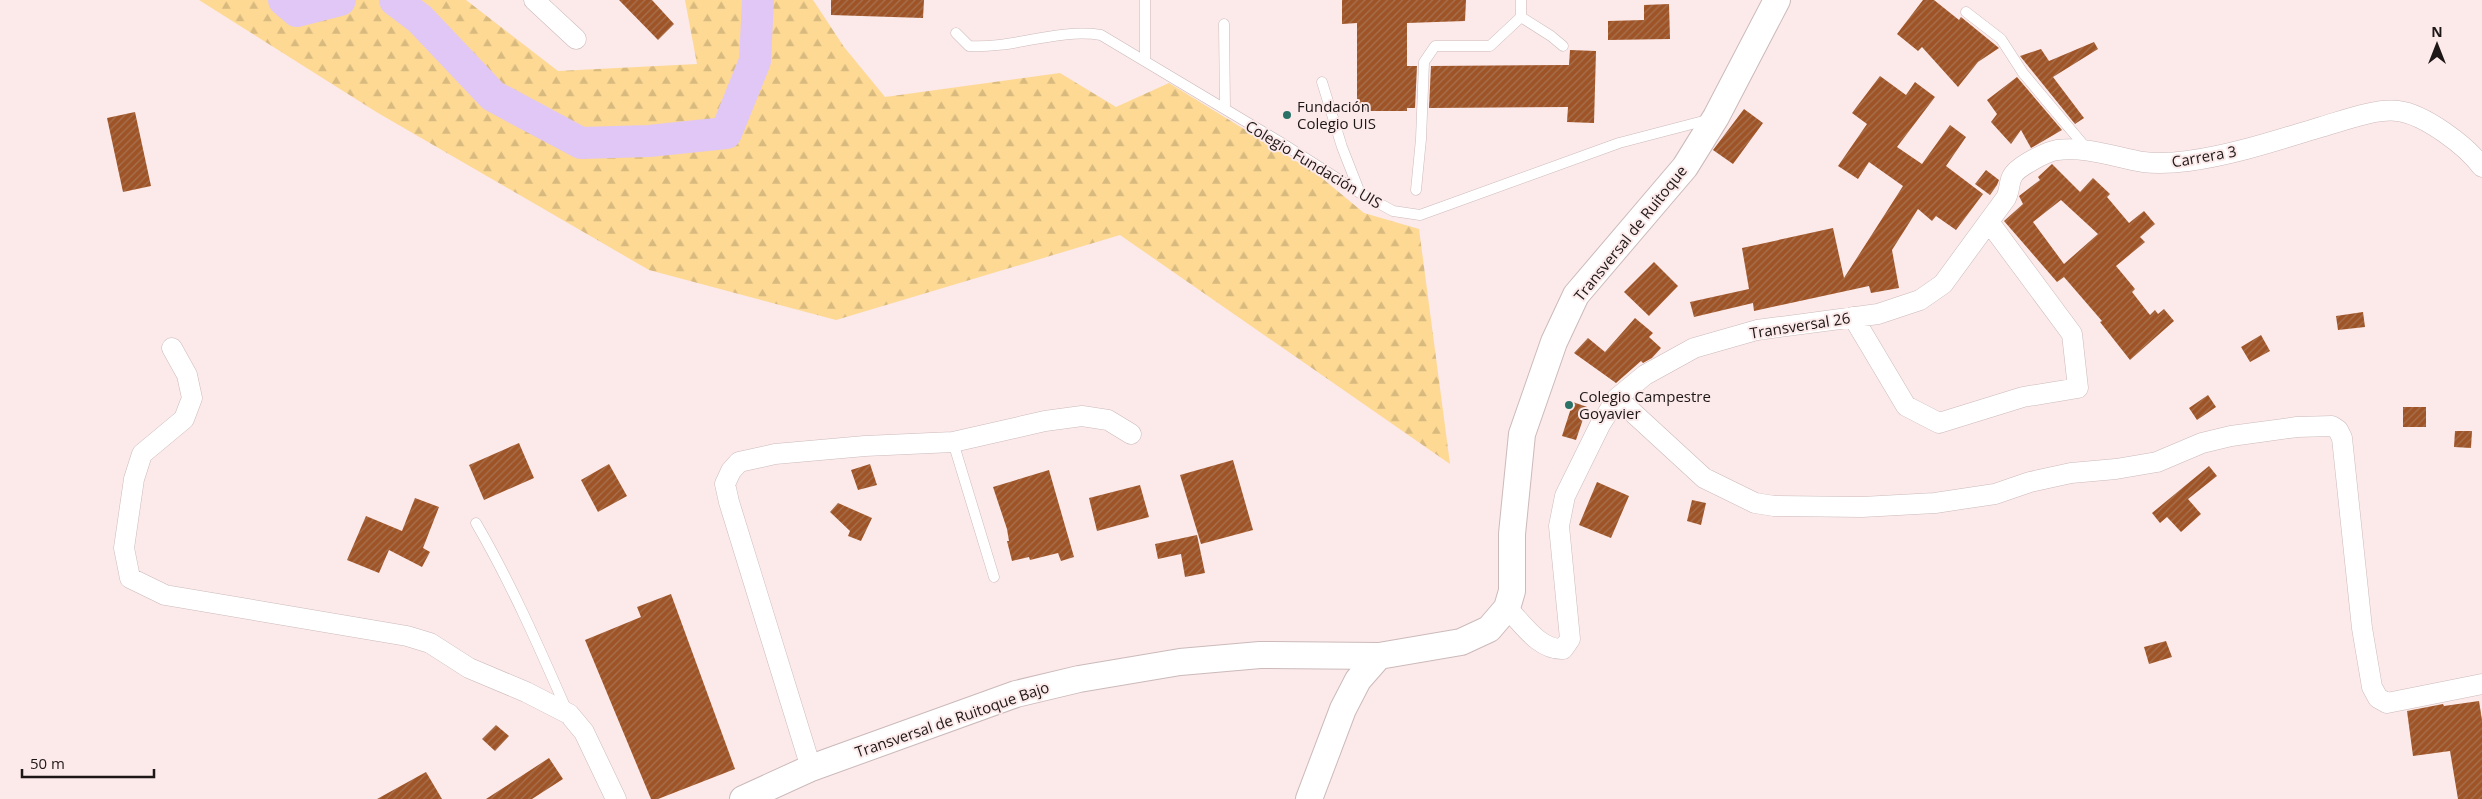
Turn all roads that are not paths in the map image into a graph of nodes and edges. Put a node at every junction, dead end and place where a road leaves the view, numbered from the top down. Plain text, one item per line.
1 (534, 0) edge
2 (1145, 0) edge
3 (1521, 0) edge
4 (1777, 0) edge
5 (1966, 12) dead end
6 (1521, 17) junction
7 (1224, 24) dead end
8 (956, 33) dead end
9 (576, 39) dead end
10 (1563, 46) dead end
11 (1145, 61) junction
12 (1322, 82) dead end
13 (1225, 110) junction
14 (1716, 117) junction
15 (2088, 151) junction
16 (2482, 167) edge
17 (1416, 190) dead end
18 (1360, 193) junction
19 (1989, 222) junction
20 (1943, 284) joint
21 (1853, 317) junction
22 (172, 348) dead end
23 (1617, 398) junction
24 (1131, 434) dead end
25 (953, 442) junction
26 (476, 523) dead end
27 (994, 577) dead end
28 (1506, 608) junction
29 (1379, 656) junction
30 (2482, 684) edge
31 (569, 714) junction
32 (811, 768) junction
33 (616, 799) edge
34 (743, 799) edge
35 (1309, 799) edge

1 - 9 street
2 - 11 lane
3 - 6 lane
4 - 14 street, Transversal de Ruitoque
5 - 15 lane
6 - 10 lane
6 - 17 lane
7 - 13 lane
8 - 11 lane, Colegio Fundación UIS
11 - 13 lane, Colegio Fundación UIS
12 - 18 lane
13 - 18 lane, Colegio Fundación UIS
14 - 18 lane, Colegio Fundación UIS
14 - 28 street, Transversal de Ruitoque
15 - 16 street, Carrera 3
15 - 19 street, Carrera 3
19 - 20 street, Carrera 3
19 - 21 street
20 - 21 street, Transversal 26
21 - 23 street, Transversal 26
22 - 31 street
23 - 28 street, Transversal 26
23 - 30 street
24 - 25 street
25 - 27 lane
25 - 32 street
26 - 31 lane
28 - 29 street, Transversal de Ruitoque
29 - 32 street, Transversal de Ruitoque Bajo
29 - 35 street
31 - 33 street
32 - 34 street, Transversal de Ruitoque Bajo

